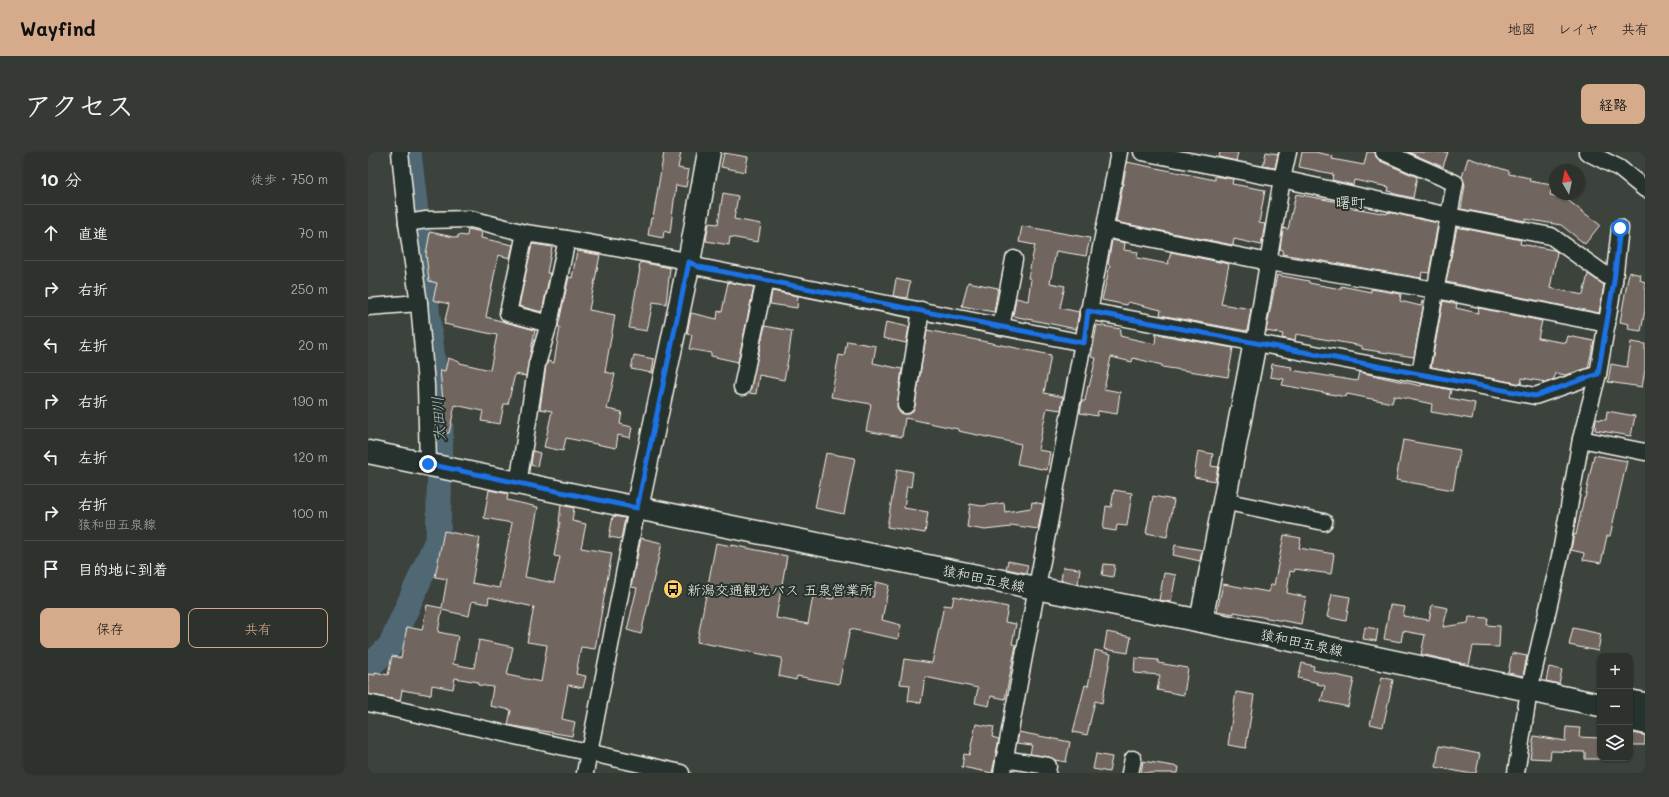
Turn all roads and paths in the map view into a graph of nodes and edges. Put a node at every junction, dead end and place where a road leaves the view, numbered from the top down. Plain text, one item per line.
1 (400, 152) edge
2 (709, 152) edge
3 (1119, 152) edge
4 (1142, 152) edge
5 (1288, 152) edge
6 (1384, 152) edge
7 (1587, 152) edge
8 (1282, 179) junction
9 (1645, 189) edge
10 (1449, 216) junction
11 (407, 223) junction
12 (1620, 228) dead end
13 (1104, 229) junction
14 (525, 233) junction
15 (567, 239) junction
16 (1014, 259) dead end
17 (689, 262) junction
18 (1269, 262) junction
19 (765, 280) junction
20 (1614, 281) junction
21 (1436, 290) junction
22 (419, 303) junction
23 (368, 307) edge
24 (921, 310) junction
25 (1088, 311) junction
26 (549, 324) junction
27 (1607, 324) junction
28 (1001, 327) junction
29 (1255, 342) junction
30 (1084, 343) junction
31 (1420, 374) junction
32 (1598, 374) junction
33 (742, 387) dead end
34 (906, 405) dead end
35 (1581, 439) junction
36 (368, 452) edge
37 (1645, 452) edge
38 (438, 466) junction
39 (518, 484) junction
40 (1223, 501) junction
41 (637, 508) junction
42 (1324, 522) dead end
43 (1037, 589) junction
44 (1201, 621) junction
45 (1529, 691) junction
46 (1633, 699) edge
47 (1645, 701) edge
48 (368, 703) edge
49 (1596, 704) edge
50 (1633, 712) edge
51 (1645, 714) edge
52 (1633, 723) edge
53 (1645, 726) edge
54 (588, 751) junction
55 (1003, 766) edge
56 (584, 773) edge
57 (681, 773) edge
58 (1047, 773) edge
59 (1516, 773) edge

1 - 11 street
2 - 17 main road
3 - 13 street
4 - 8 street
5 - 8 street
6 - 10 street
7 - 9 street
8 - 10 street
8 - 18 street
10 - 20 street
10 - 21 street
11 - 14 street
11 - 22 street
12 - 20 street
13 - 18 street
13 - 25 street
14 - 15 street
14 - 26 street
15 - 17 street
15 - 26 street
16 - 28 street
17 - 19 street
17 - 41 main road
18 - 21 street
18 - 29 street
19 - 24 street
19 - 33 street
20 - 27 street
21 - 27 street
21 - 31 street
22 - 23 street
22 - 38 street
24 - 28 street
24 - 34 street
25 - 29 street
25 - 30 street
26 - 39 street
27 - 32 street
28 - 30 street
29 - 31 street
29 - 40 main road
30 - 43 street
31 - 32 street
32 - 35 street
35 - 37 street
35 - 45 street
36 - 38 main road, 猿和田五泉線
38 - 39 main road, 猿和田五泉線
39 - 41 main road, 猿和田五泉線
40 - 42 street
40 - 44 main road
41 - 43 main road, 猿和田五泉線
41 - 54 street
43 - 44 main road, 猿和田五泉線
43 - 55 street
44 - 45 main road, 猿和田五泉線
45 - 49 main road, 猿和田五泉線
45 - 59 street
46 - 47 street
48 - 54 street
50 - 51 main road
52 - 53 street
54 - 56 street
54 - 57 street
55 - 58 street

